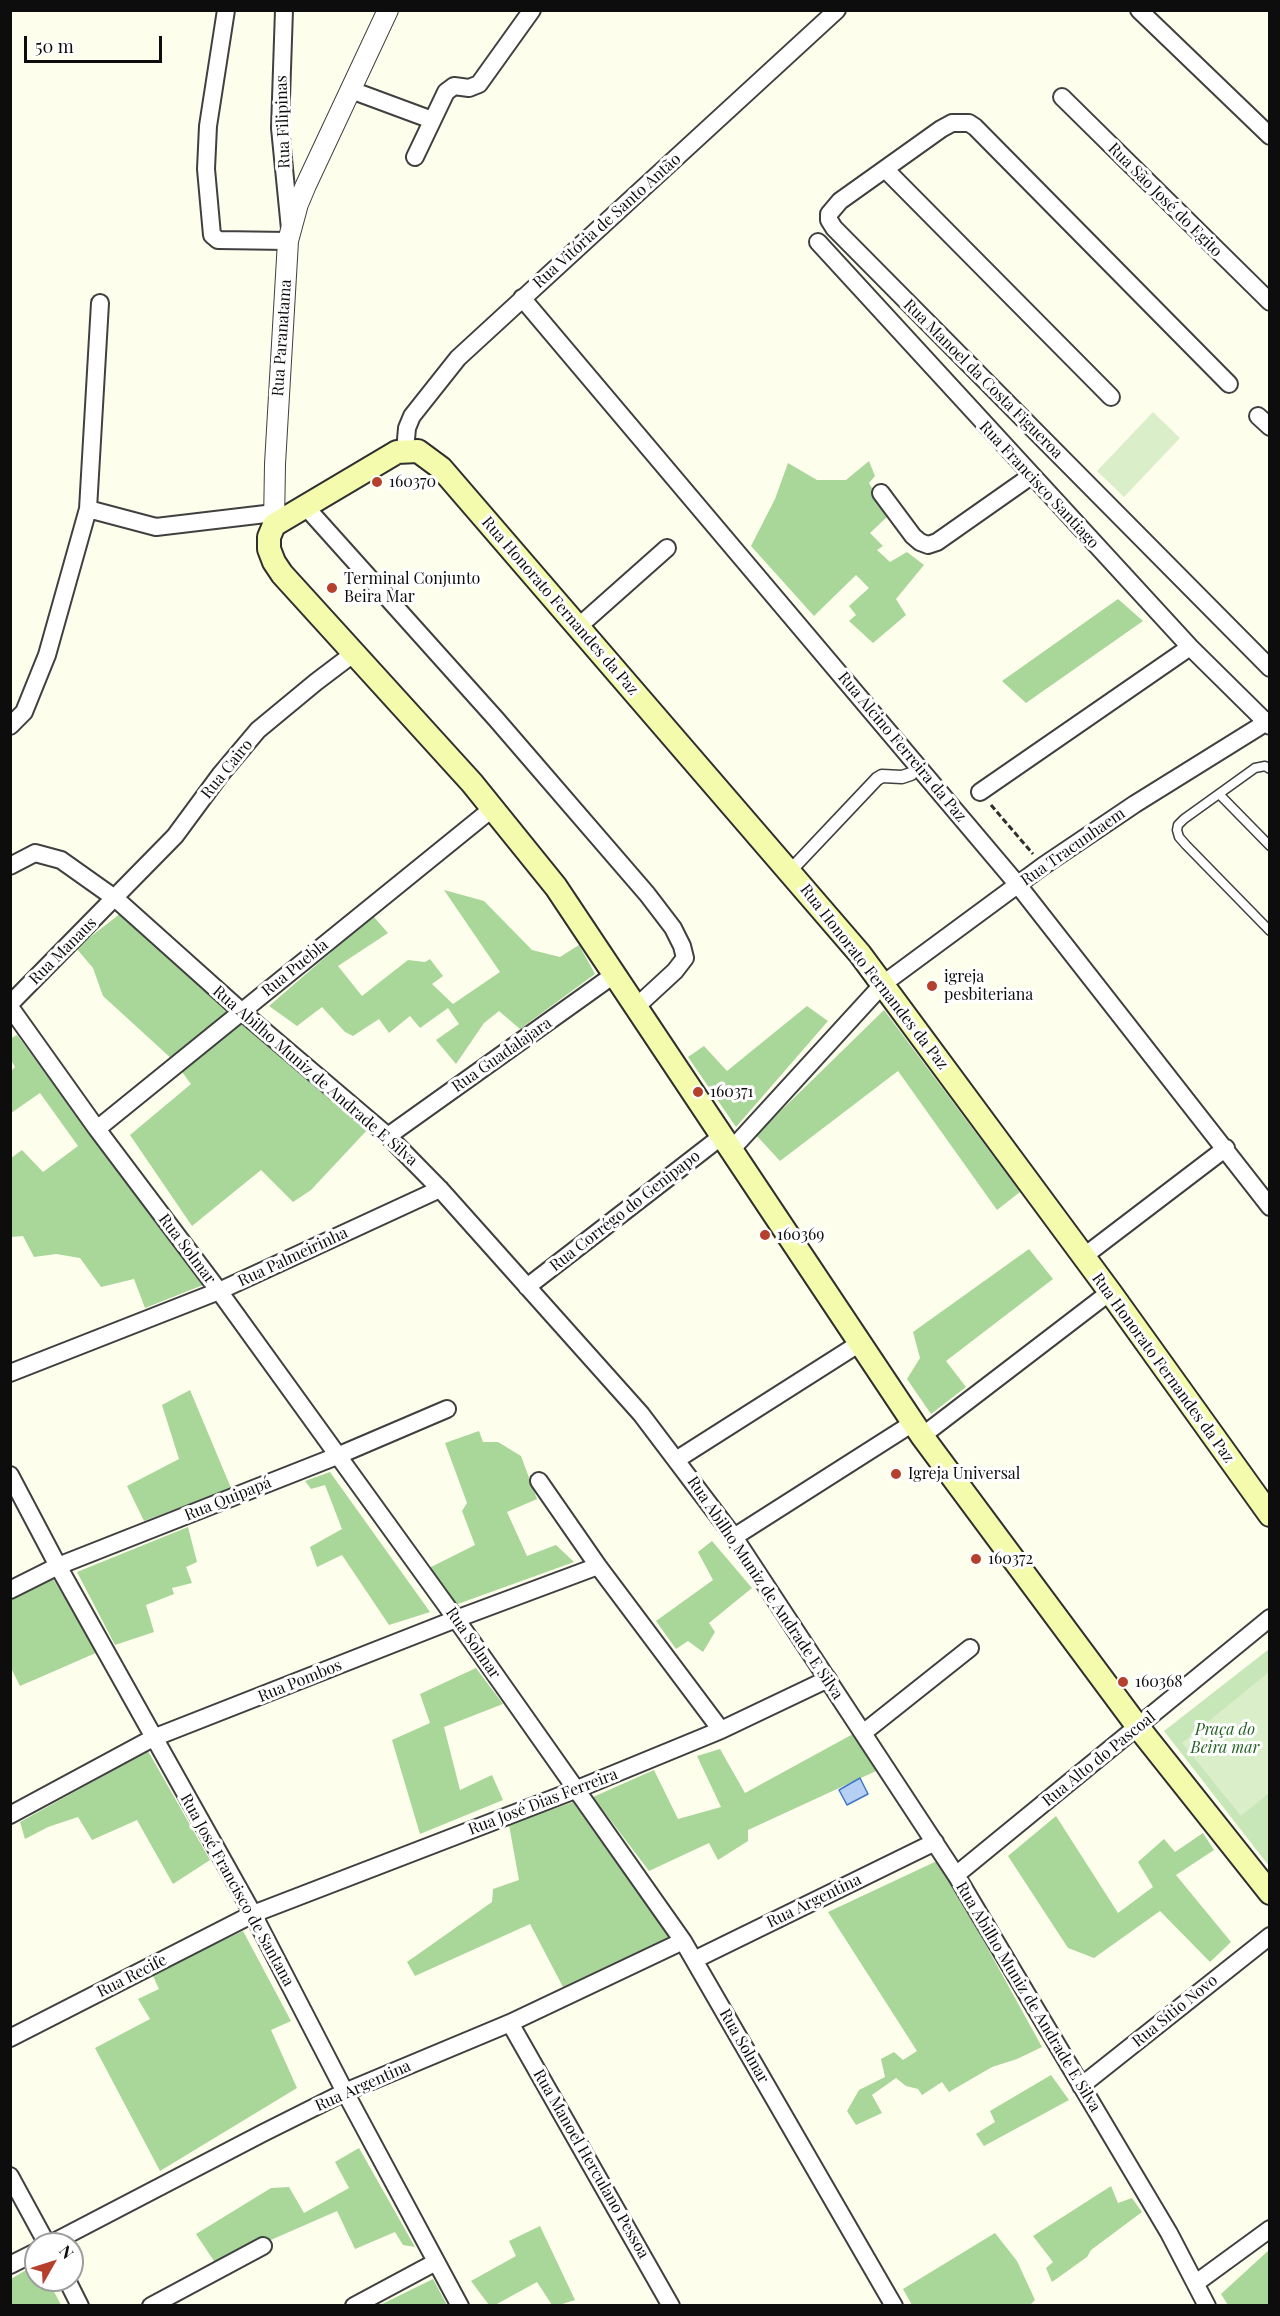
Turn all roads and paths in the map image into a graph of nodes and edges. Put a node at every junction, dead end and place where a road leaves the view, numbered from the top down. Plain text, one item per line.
1 (226, 10) edge
2 (284, 10) edge
3 (388, 10) edge
4 (532, 10) edge
5 (837, 10) edge
6 (1139, 10) edge
7 (351, 90) junction
8 (1062, 97) dead end
9 (432, 120) junction
10 (1269, 136) edge
11 (415, 157) dead end
12 (885, 169) junction
13 (289, 237) junction
14 (818, 242) dead end
15 (522, 298) junction
16 (1269, 302) edge
17 (100, 303) dead end
18 (1229, 384) dead end
19 (1111, 397) dead end
20 (405, 451) junction
21 (1031, 476) junction
22 (881, 493) dead end
23 (305, 506) junction
24 (88, 509) junction
25 (274, 519) junction
26 (667, 548) dead end
27 (578, 627) junction
28 (1190, 647) junction
29 (353, 654) junction
30 (1269, 668) edge
31 (1268, 723) edge
32 (10, 726) edge
33 (1269, 769) edge
34 (911, 774) dead end
35 (980, 792) joint
36 (1220, 795) junction
37 (494, 808) junction
38 (1269, 846) edge
39 (10, 866) edge
40 (1043, 866) junction
41 (790, 871) junction
42 (1018, 885) junction
43 (116, 898) junction
44 (1269, 931) edge
45 (615, 974) junction
46 (883, 984) junction
47 (10, 1005) edge
48 (636, 1007) junction
49 (241, 1011) junction
50 (97, 1129) junction
51 (388, 1136) junction
52 (727, 1143) junction
53 (1226, 1148) junction
54 (440, 1189) junction
55 (1269, 1207) edge
56 (1083, 1257) junction
57 (527, 1287) junction
58 (219, 1291) junction
59 (1110, 1292) junction
60 (860, 1343) junction
61 (10, 1373) edge
62 (447, 1409) dead end
63 (918, 1429) junction
64 (337, 1456) junction
65 (676, 1460) junction
66 (10, 1475) edge
67 (539, 1481) dead end
68 (1269, 1515) edge
69 (734, 1537) junction
70 (58, 1566) junction
71 (598, 1566) junction
72 (10, 1590) edge
73 (1269, 1618) edge
74 (456, 1619) junction
75 (970, 1648) dead end
76 (828, 1679) junction
77 (1138, 1727) junction
78 (721, 1730) junction
79 (863, 1733) junction
80 (153, 1738) junction
81 (575, 1790) junction
82 (10, 1815) edge
83 (935, 1842) junction
84 (956, 1875) junction
85 (1269, 1893) edge
86 (253, 1914) junction
87 (1269, 1935) edge
88 (683, 1941) junction
89 (694, 1960) junction
90 (510, 2023) junction
91 (10, 2038) edge
92 (1081, 2086) junction
93 (345, 2092) junction
94 (10, 2176) edge
95 (1269, 2229) edge
96 (42, 2232) edge
97 (72, 2232) edge
98 (263, 2246) dead end
99 (24, 2258) edge
100 (436, 2262) junction
101 (10, 2265) edge
102 (1196, 2283) junction
103 (72, 2292) edge
104 (80, 2306) edge
105 (151, 2306) edge
106 (354, 2306) edge
107 (460, 2306) edge
108 (671, 2306) edge
109 (894, 2306) edge
110 (1207, 2306) edge

1 - 13 street
2 - 13 street, Rua Filipinas
3 - 7 street, Rua Paranatama
4 - 9 street
5 - 15 street, Rua Vitória de Santo Antão
6 - 10 street
7 - 9 street
7 - 13 street, Rua Paranatama
8 - 16 street, Rua São José do Egito
9 - 11 street
12 - 18 street, Rua Manoel da Costa Figueroa
12 - 19 street
12 - 30 street, Rua Manoel da Costa Figueroa
13 - 25 street, Rua Paranatama
14 - 21 street, Rua Francisco Santiago
15 - 20 street, Rua Vitória de Santo Antão
15 - 42 street, Rua Alcino Ferreira da Paz
17 - 24 street
20 - 23 main road
20 - 27 main road, Rua Honorato Fernandes da Paz
21 - 22 street
21 - 28 street, Rua Francisco Santiago
23 - 25 main road
23 - 48 street
24 - 25 street
24 - 32 street
25 - 29 main road, Rua Paranatama
26 - 27 street
27 - 41 main road, Rua Honorato Fernandes da Paz
28 - 31 street, Rua Francisco Santiago
28 - 35 street
29 - 37 main road, Rua Paranatama
29 - 43 street, Rua Cairo
31 - 40 street, Rua Tracunhaem
33 - 36 lane
34 - 41 street
35 - 40 path
36 - 38 lane
36 - 44 lane
37 - 45 main road, Rua Paranatama
37 - 49 street, Rua Puebla
39 - 43 street, Rua Abilho Muniz de Andrade E Silva
40 - 42 street, Rua Tracunhaem
41 - 46 main road, Rua Honorato Fernandes da Paz
42 - 46 street, Rua Tracunhaem
42 - 53 street, Rua Alcino Ferreira da Paz
43 - 47 street, Rua Manaus
43 - 49 street, Rua Abilho Muniz de Andrade E Silva
45 - 48 main road, Rua Paranatama
45 - 51 street, Rua Guadalajara
46 - 52 street, Rua Corrégo do Genipapo
46 - 56 main road, Rua Honorato Fernandes da Paz
47 - 50 street, Rua Solmar
48 - 52 main road, Rua Paranatama
49 - 50 street, Rua Puebla
49 - 51 street, Rua Abilho Muniz de Andrade E Silva
50 - 58 street, Rua Solmar
51 - 54 street, Rua Abilho Muniz de Andrade E Silva
52 - 57 street, Rua Corrégo do Genipapo
52 - 60 main road, Rua Paranatama
53 - 55 street, Rua Alcino Ferreira da Paz
53 - 56 street
54 - 57 street, Rua Abilho Muniz de Andrade E Silva
54 - 58 street, Rua Palmeirinha
56 - 59 main road, Rua Honorato Fernandes da Paz
57 - 65 street, Rua Abilho Muniz de Andrade E Silva
58 - 61 street, Rua Palmeirinha
58 - 64 street, Rua Solmar
59 - 63 street
59 - 68 main road, Rua Honorato Fernandes da Paz
60 - 63 main road, Rua Paranatama
60 - 65 street
62 - 64 street, Rua Quipapá
63 - 69 street
63 - 77 main road, Rua Paranatama
64 - 70 street, Rua Quipapá
64 - 74 street, Rua Solmar
65 - 69 street, Rua Abilho Muniz de Andrade E Silva
66 - 70 street, Rua José Francisco de Santana
67 - 71 street
69 - 76 street, Rua Abilho Muniz de Andrade E Silva
70 - 72 street, Rua Quipapá
70 - 80 street, Rua José Francisco de Santana
71 - 74 street, Rua Pombos
71 - 78 street
73 - 77 street, Rua Alto do Pascoal
74 - 80 street, Rua Pombos
74 - 81 street, Rua Solmar
75 - 79 street
76 - 78 street, Rua José Dias Ferreira
76 - 79 street, Rua Abilho Muniz de Andrade E Silva
77 - 84 street, Rua Alto do Pascoal
77 - 85 main road, Rua Paranatama
78 - 81 street, Rua José Dias Ferreira
79 - 83 street, Rua Abilho Muniz de Andrade E Silva
80 - 82 street, Rua Pombos
80 - 86 street, Rua José Francisco de Santana
81 - 86 street, Rua José Dias Ferreira
81 - 88 street, Rua Solmar
83 - 84 street, Rua Abilho Muniz de Andrade E Silva
83 - 89 street, Rua Argentina
84 - 92 street, Rua Abilho Muniz de Andrade E Silva
86 - 91 street, Rua Recife
86 - 93 street, Rua José Francisco de Santana
87 - 92 street, Rua Sítio Novo
88 - 89 street, Rua Solmar
88 - 90 street, Rua Argentina
89 - 109 street, Rua Solmar
90 - 93 street, Rua Argentina
90 - 108 street, Rua Manoel Herculano Pessoa
92 - 102 street, Rua Abilho Muniz de Andrade E Silva
93 - 97 street, Rua Argentina
93 - 100 street, Rua José Francisco de Santana
94 - 96 street
95 - 102 street
98 - 105 street
99 - 101 street
100 - 106 street
100 - 107 street, Rua José Francisco de Santana
102 - 110 street, Rua Abilho Muniz de Andrade E Silva
103 - 104 street

